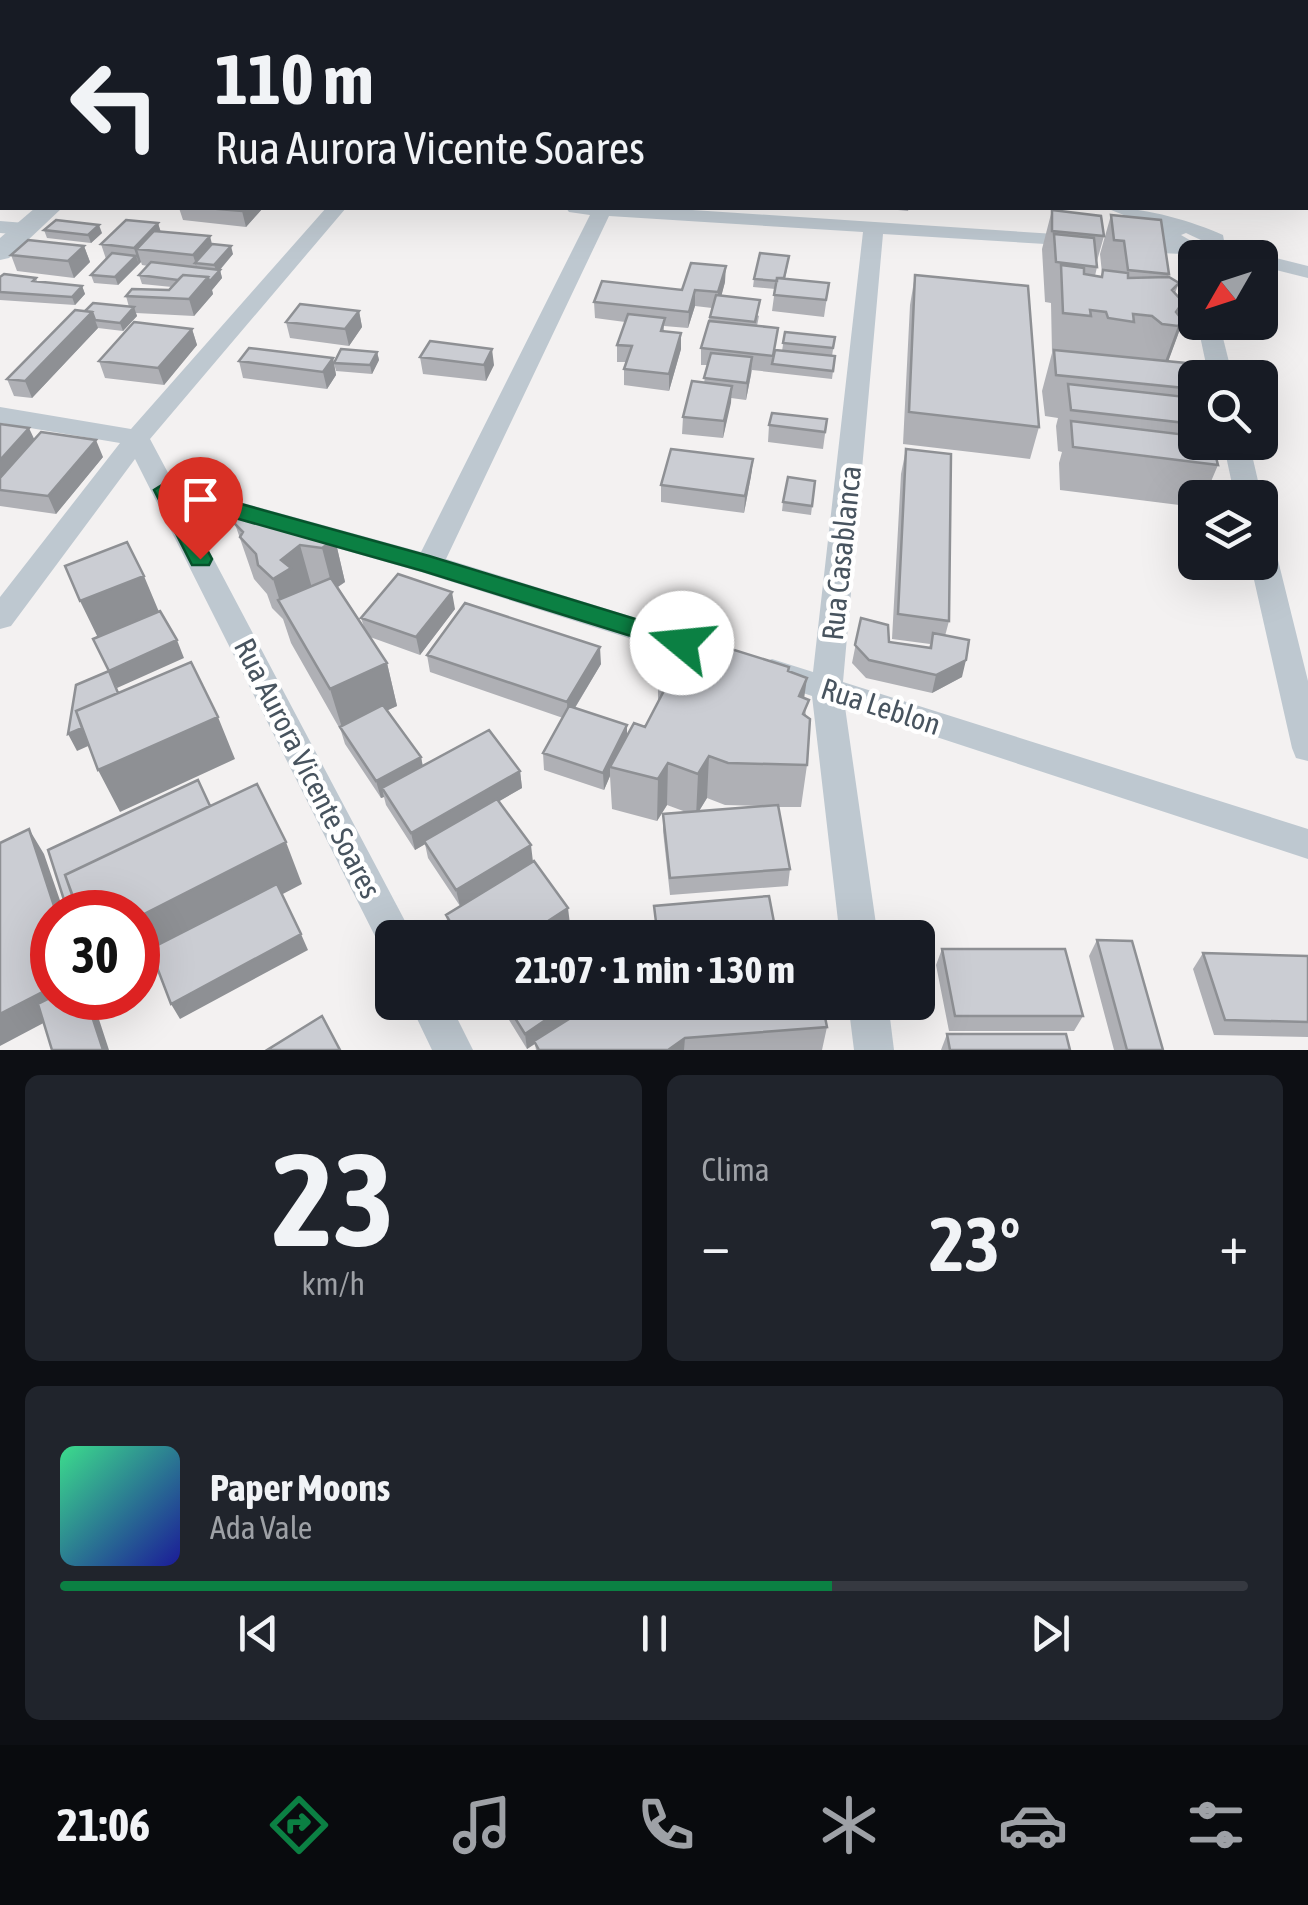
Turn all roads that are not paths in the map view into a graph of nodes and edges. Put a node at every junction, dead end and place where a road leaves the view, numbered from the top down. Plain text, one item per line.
1 (45, 210) edge
2 (334, 210) edge
3 (603, 210) edge
4 (649, 210) edge
5 (1122, 210) edge
6 (742, 212) edge
7 (874, 227) junction
8 (13, 228) edge
9 (1188, 240) edge
10 (0, 252) edge
11 (1278, 264) edge
12 (1308, 272) edge
13 (0, 415) edge
14 (138, 438) junction
15 (165, 490) junction
16 (429, 564) junction
17 (1268, 580) edge
18 (0, 618) edge
19 (827, 688) junction
20 (1308, 748) edge
21 (1308, 844) edge
22 (386, 920) edge
23 (857, 920) edge
24 (437, 1020) edge
25 (870, 1020) edge
26 (453, 1050) edge
27 (874, 1050) edge

1 - 8 street
2 - 14 street
3 - 16 street
4 - 6 street
5 - 9 street
6 - 7 street
7 - 9 street
7 - 19 street, Rua Casablanca
8 - 10 street
11 - 12 street
13 - 14 street
14 - 15 street, Rua Aurora Vicente Soares
14 - 18 street
15 - 16 street, Rua Leblon
15 - 22 street, Rua Aurora Vicente Soares
16 - 19 street, Rua Leblon
17 - 20 street
19 - 21 street, Rua Leblon
19 - 23 street, Rua Casablanca
24 - 26 street
25 - 27 street

